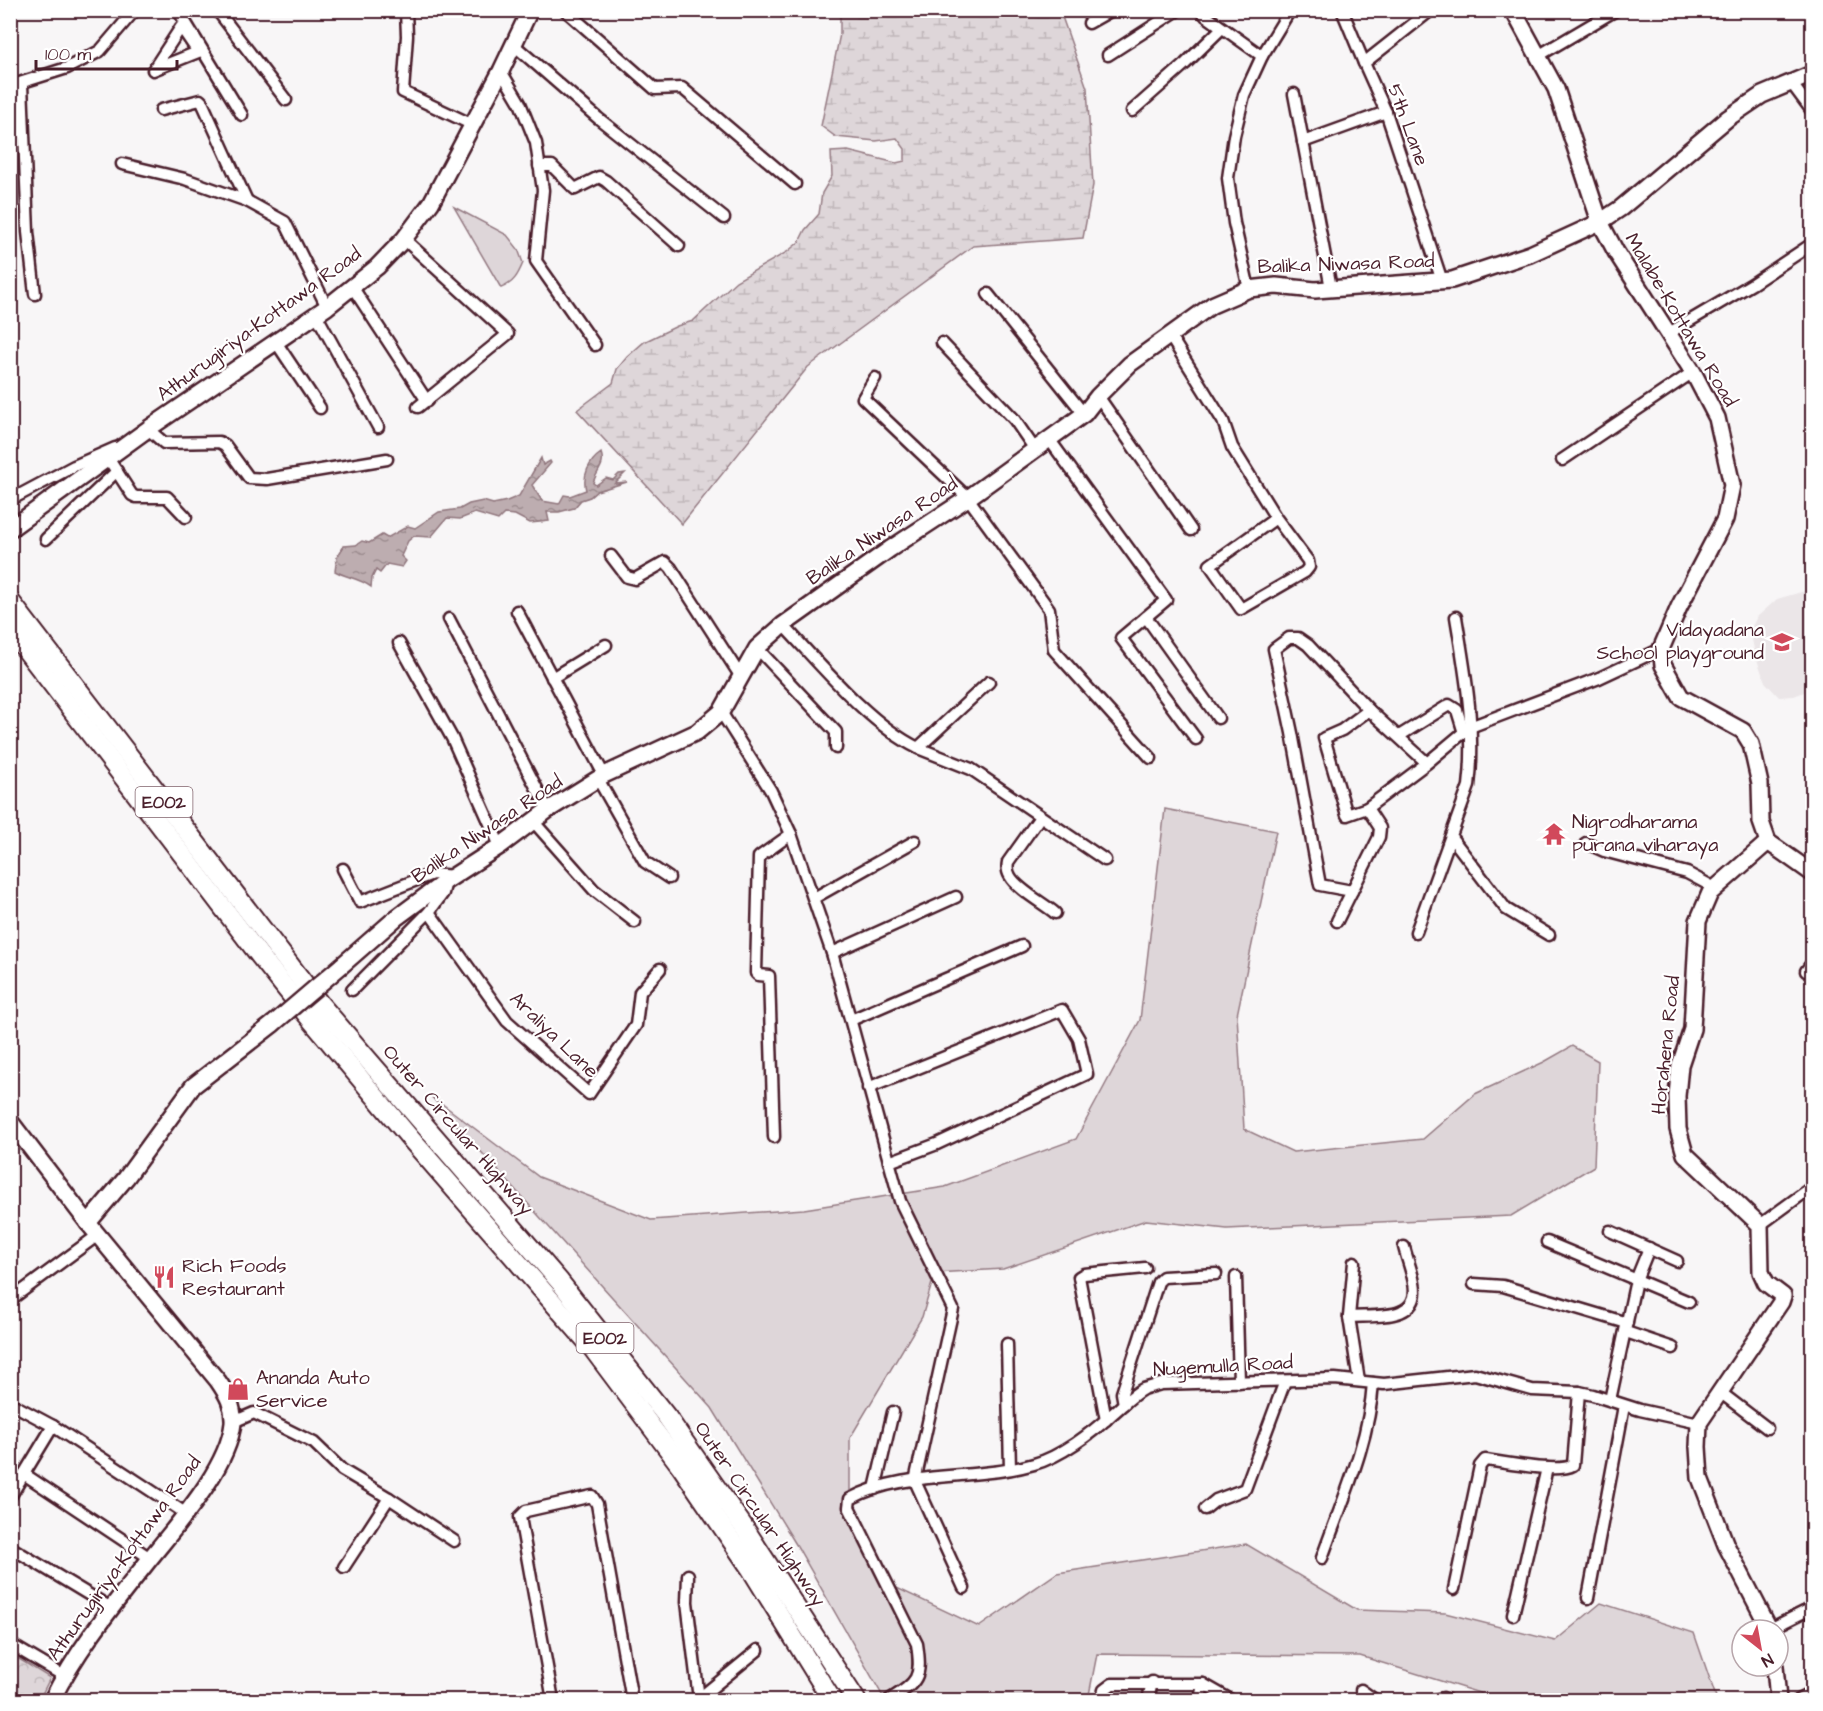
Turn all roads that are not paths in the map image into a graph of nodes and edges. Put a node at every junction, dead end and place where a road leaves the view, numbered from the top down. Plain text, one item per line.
1 (135, 10) edge
2 (216, 10) edge
3 (406, 10) edge
4 (530, 10) edge
5 (565, 10) edge
6 (1112, 10) edge
7 (1178, 10) edge
8 (1290, 10) edge
9 (1342, 10) edge
10 (1431, 10) edge
11 (1513, 10) edge
12 (1616, 10) edge
13 (1206, 12) edge
14 (180, 18) edge
15 (1089, 23) dead end
16 (1222, 28) junction
17 (514, 45) junction
18 (1108, 55) dead end
19 (1262, 56) junction
20 (1538, 56) junction
21 (1364, 63) junction
22 (501, 71) junction
23 (1812, 74) edge
24 (1792, 84) junction
25 (16, 85) edge
26 (1294, 93) dead end
27 (285, 100) dead end
28 (161, 110) dead end
29 (1132, 111) dead end
30 (1812, 111) edge
31 (1386, 112) junction
32 (242, 115) dead end
33 (473, 126) junction
34 (1303, 142) junction
35 (122, 165) dead end
36 (540, 166) junction
37 (795, 184) dead end
38 (247, 201) junction
39 (724, 218) dead end
40 (1600, 222) junction
41 (404, 239) junction
42 (1812, 244) edge
43 (679, 246) dead end
44 (1442, 281) junction
45 (353, 288) junction
46 (1331, 288) junction
47 (1249, 289) junction
48 (35, 294) dead end
49 (988, 294) dead end
50 (321, 310) junction
51 (1668, 333) junction
52 (1170, 336) junction
53 (276, 342) junction
54 (942, 343) dead end
55 (595, 345) dead end
56 (1693, 372) junction
57 (875, 378) dead end
58 (1098, 396) junction
59 (320, 408) dead end
60 (1084, 414) junction
61 (378, 427) dead end
62 (148, 429) junction
63 (1049, 439) junction
64 (133, 440) junction
65 (1034, 448) junction
66 (108, 458) junction
67 (387, 459) dead end
68 (1562, 460) dead end
69 (117, 471) junction
70 (968, 498) junction
71 (10, 500) edge
72 (186, 518) dead end
73 (1276, 518) junction
74 (10, 529) edge
75 (1191, 530) dead end
76 (46, 539) dead end
77 (610, 556) dead end
78 (10, 601) edge
79 (517, 611) dead end
80 (1146, 617) junction
81 (1456, 617) dead end
82 (449, 619) dead end
83 (783, 625) junction
84 (10, 629) edge
85 (399, 643) dead end
86 (606, 645) dead end
87 (757, 648) junction
88 (1661, 649) junction
89 (741, 677) junction
90 (552, 678) junction
91 (989, 682) dead end
92 (1369, 710) junction
93 (721, 712) junction
94 (1218, 718) dead end
95 (1467, 730) junction
96 (1400, 736) junction
97 (1197, 739) dead end
98 (836, 748) dead end
99 (918, 748) junction
100 (1151, 758) dead end
101 (1427, 763) junction
102 (601, 777) junction
103 (1368, 808) junction
104 (548, 810) junction
105 (1040, 816) junction
106 (533, 821) junction
107 (791, 834) junction
108 (1450, 837) junction
109 (915, 841) dead end
110 (1768, 842) junction
111 (1586, 843) dead end
112 (500, 846) junction
113 (1105, 860) dead end
114 (343, 869) dead end
115 (1812, 873) edge
116 (450, 878) junction
117 (669, 878) dead end
118 (1715, 888) junction
119 (1352, 891) junction
120 (956, 897) dead end
121 (814, 898) junction
122 (429, 912) junction
123 (1055, 913) dead end
124 (1337, 921) dead end
125 (635, 922) dead end
126 (1416, 932) dead end
127 (1549, 935) dead end
128 (1022, 946) dead end
129 (832, 953) junction
130 (660, 969) dead end
131 (352, 990) dead end
132 (851, 1020) junction
133 (868, 1088) junction
134 (10, 1121) edge
135 (774, 1137) dead end
136 (889, 1162) junction
137 (1812, 1188) edge
138 (1760, 1226) junction
139 (93, 1229) junction
140 (1610, 1231) dead end
141 (1547, 1242) dead end
142 (1404, 1247) dead end
143 (1649, 1248) junction
144 (1677, 1261) dead end
145 (1354, 1262) dead end
146 (1145, 1268) dead end
147 (1216, 1274) dead end
148 (1236, 1277) dead end
149 (1636, 1280) junction
150 (1474, 1284) dead end
151 (10, 1300) edge
152 (1689, 1302) dead end
153 (1349, 1317) junction
154 (1626, 1327) junction
155 (1007, 1344) dead end
156 (1673, 1348) dead end
157 (1285, 1381) junction
158 (1359, 1381) junction
159 (1239, 1382) junction
160 (1373, 1383) junction
161 (1579, 1392) junction
162 (1720, 1392) junction
163 (1610, 1400) junction
164 (10, 1403) edge
165 (1124, 1404) junction
166 (1624, 1406) junction
167 (893, 1412) dead end
168 (1106, 1420) junction
169 (233, 1422) junction
170 (1699, 1423) junction
171 (52, 1426) junction
172 (1767, 1428) dead end
173 (1546, 1468) junction
174 (1010, 1469) junction
175 (24, 1474) junction
176 (915, 1480) junction
177 (875, 1489) junction
178 (10, 1497) edge
179 (389, 1498) junction
180 (1205, 1509) dead end
181 (185, 1513) junction
182 (454, 1541) dead end
183 (10, 1547) edge
184 (150, 1558) junction
185 (1322, 1558) dead end
186 (344, 1566) dead end
187 (688, 1575) dead end
188 (964, 1588) dead end
189 (1454, 1589) dead end
190 (1588, 1598) dead end
191 (111, 1608) junction
192 (1812, 1608) edge
193 (1513, 1614) dead end
194 (1764, 1618) edge
195 (1790, 1619) edge
196 (10, 1644) edge
197 (759, 1650) dead end
198 (64, 1676) junction
199 (1776, 1678) edge
200 (1152, 1683) junction
201 (1203, 1684) junction
202 (1361, 1690) dead end
203 (1812, 1693) edge
204 (893, 1698) edge
205 (698, 1700) edge
206 (52, 1701) edge
207 (554, 1701) edge
208 (632, 1701) edge
209 (832, 1701) edge
210 (856, 1701) edge
211 (1102, 1701) edge
212 (1148, 1701) edge
213 (1200, 1701) edge
214 (1232, 1701) edge
215 (1375, 1701) edge
216 (1434, 1701) edge
217 (1447, 1701) edge
218 (1778, 1701) edge
219 (1798, 1701) edge

1 - 25 street
2 - 27 street
3 - 33 street
4 - 17 street, Athurugiriya-Kottawa Road
5 - 37 street
6 - 15 street
7 - 18 street
8 - 19 street
9 - 21 street, 5th Lane
10 - 21 street
11 - 20 street, Malabe-Kottawa Road
12 - 20 street
13 - 16 street
14 - 32 street
16 - 19 street
16 - 29 street
17 - 22 street, Athurugiriya-Kottawa Road
17 - 39 street
19 - 47 street
20 - 40 street, Malabe-Kottawa Road
21 - 31 street, 5th Lane
22 - 33 street, Athurugiriya-Kottawa Road
22 - 36 street
23 - 24 street, Balika Niwasa Road
24 - 30 street
24 - 40 street, Balika Niwasa Road
25 - 48 street
26 - 34 street
28 - 38 street
31 - 34 street
31 - 44 street, 5th Lane
33 - 41 street, Athurugiriya-Kottawa Road
34 - 46 street
35 - 38 street
36 - 43 street
36 - 55 street
38 - 50 street
40 - 44 street, Balika Niwasa Road
40 - 51 street, Malabe-Kottawa Road
41 - 45 street, Athurugiriya-Kottawa Road
41 - 45 street
42 - 51 street
44 - 46 street, Balika Niwasa Road
45 - 50 street, Athurugiriya-Kottawa Road
46 - 47 street, Balika Niwasa Road
47 - 52 street, Balika Niwasa Road
49 - 60 street
50 - 53 street, Athurugiriya-Kottawa Road
50 - 61 street
51 - 56 street, Malabe-Kottawa Road
52 - 58 street, Balika Niwasa Road
52 - 73 street
53 - 59 street
53 - 62 street, Athurugiriya-Kottawa Road
54 - 65 street
56 - 68 street
56 - 88 street, Malabe-Kottawa Road
57 - 70 street
58 - 60 street, Balika Niwasa Road
58 - 75 street
60 - 63 street, Balika Niwasa Road
62 - 64 street, Athurugiriya-Kottawa Road
62 - 67 street
63 - 65 street, Balika Niwasa Road
63 - 80 street
64 - 66 street, Athurugiriya-Kottawa Road
64 - 71 street
65 - 70 street, Balika Niwasa Road
66 - 69 street
66 - 74 street, Athurugiriya-Kottawa Road
69 - 72 street
69 - 76 street
70 - 83 street, Balika Niwasa Road
70 - 100 street
73 - 73 street
77 - 89 street
78 - 210 highway, Outer Circular Highway / E002
79 - 90 street
80 - 94 street
80 - 97 street
81 - 95 street
82 - 104 street
83 - 87 street, Balika Niwasa Road
83 - 99 street
84 - 209 highway, Outer Circular Highway / E002
85 - 112 street
86 - 90 street
87 - 89 street, Balika Niwasa Road
87 - 98 street
88 - 95 street
88 - 110 street
89 - 93 street, Balika Niwasa Road
90 - 102 street
91 - 99 street
92 - 96 street
92 - 103 street
92 - 119 street
93 - 102 street, Balika Niwasa Road
93 - 107 street
95 - 96 street
95 - 101 street
95 - 108 street
96 - 101 street
99 - 105 street
101 - 103 street
102 - 104 street, Balika Niwasa Road
102 - 117 street
103 - 119 street
104 - 106 street, Balika Niwasa Road
105 - 113 street
105 - 123 street
106 - 112 street, Balika Niwasa Road
106 - 125 street
107 - 121 street
107 - 135 street
108 - 126 street
108 - 127 street
109 - 121 street
110 - 115 street
110 - 118 street, Horahena Road
111 - 118 street
112 - 116 street, Balika Niwasa Road
114 - 116 street
116 - 122 street
116 - 139 street, Balika Niwasa Road, bridge
118 - 138 street, Horahena Road
119 - 124 street
120 - 129 street
121 - 129 street
122 - 130 street, Araliya Lane
122 - 131 street
128 - 132 street
129 - 132 street
132 - 133 street
133 - 136 street
133 - 136 street
134 - 139 street
136 - 176 street
137 - 138 street
138 - 162 street
139 - 151 street
139 - 169 street
140 - 143 street
141 - 149 street
142 - 153 street
143 - 144 street
143 - 149 street
145 - 153 street
146 - 168 street
147 - 165 street
148 - 159 street
149 - 152 street
149 - 154 street
150 - 154 street
153 - 158 street
154 - 156 street
154 - 163 street
155 - 174 street
157 - 158 street, Nugemulla Road
157 - 159 street, Nugemulla Road
157 - 180 street
158 - 160 street, Nugemulla Road
159 - 165 street, Nugemulla Road
160 - 161 street, Nugemulla Road
160 - 185 street
161 - 163 street, Nugemulla Road
161 - 173 street
162 - 170 street
162 - 172 street
163 - 166 street, Nugemulla Road
164 - 171 street
165 - 168 street, Nugemulla Road
166 - 170 street, Nugemulla Road
166 - 190 street
167 - 177 street
168 - 174 street, Nugemulla Road
169 - 179 street
169 - 181 street, Athurugiriya-Kottawa Road
170 - 194 street
171 - 175 street
171 - 181 street
173 - 189 street
173 - 193 street
174 - 176 street, Nugemulla Road
175 - 178 street
175 - 184 street
176 - 177 street, Nugemulla Road
176 - 188 street
177 - 204 street, Nugemulla Road
179 - 182 street
179 - 186 street
181 - 184 street, Athurugiriya-Kottawa Road
183 - 191 street
184 - 191 street, Athurugiriya-Kottawa Road
187 - 205 street
191 - 198 street, Athurugiriya-Kottawa Road
192 - 195 street
196 - 198 street
197 - 205 street
198 - 206 street, Athurugiriya-Kottawa Road
199 - 218 street
200 - 201 street
200 - 211 street
200 - 212 street
201 - 213 street
201 - 214 street
202 - 215 street
203 - 219 street
207 - 208 street
216 - 217 street

